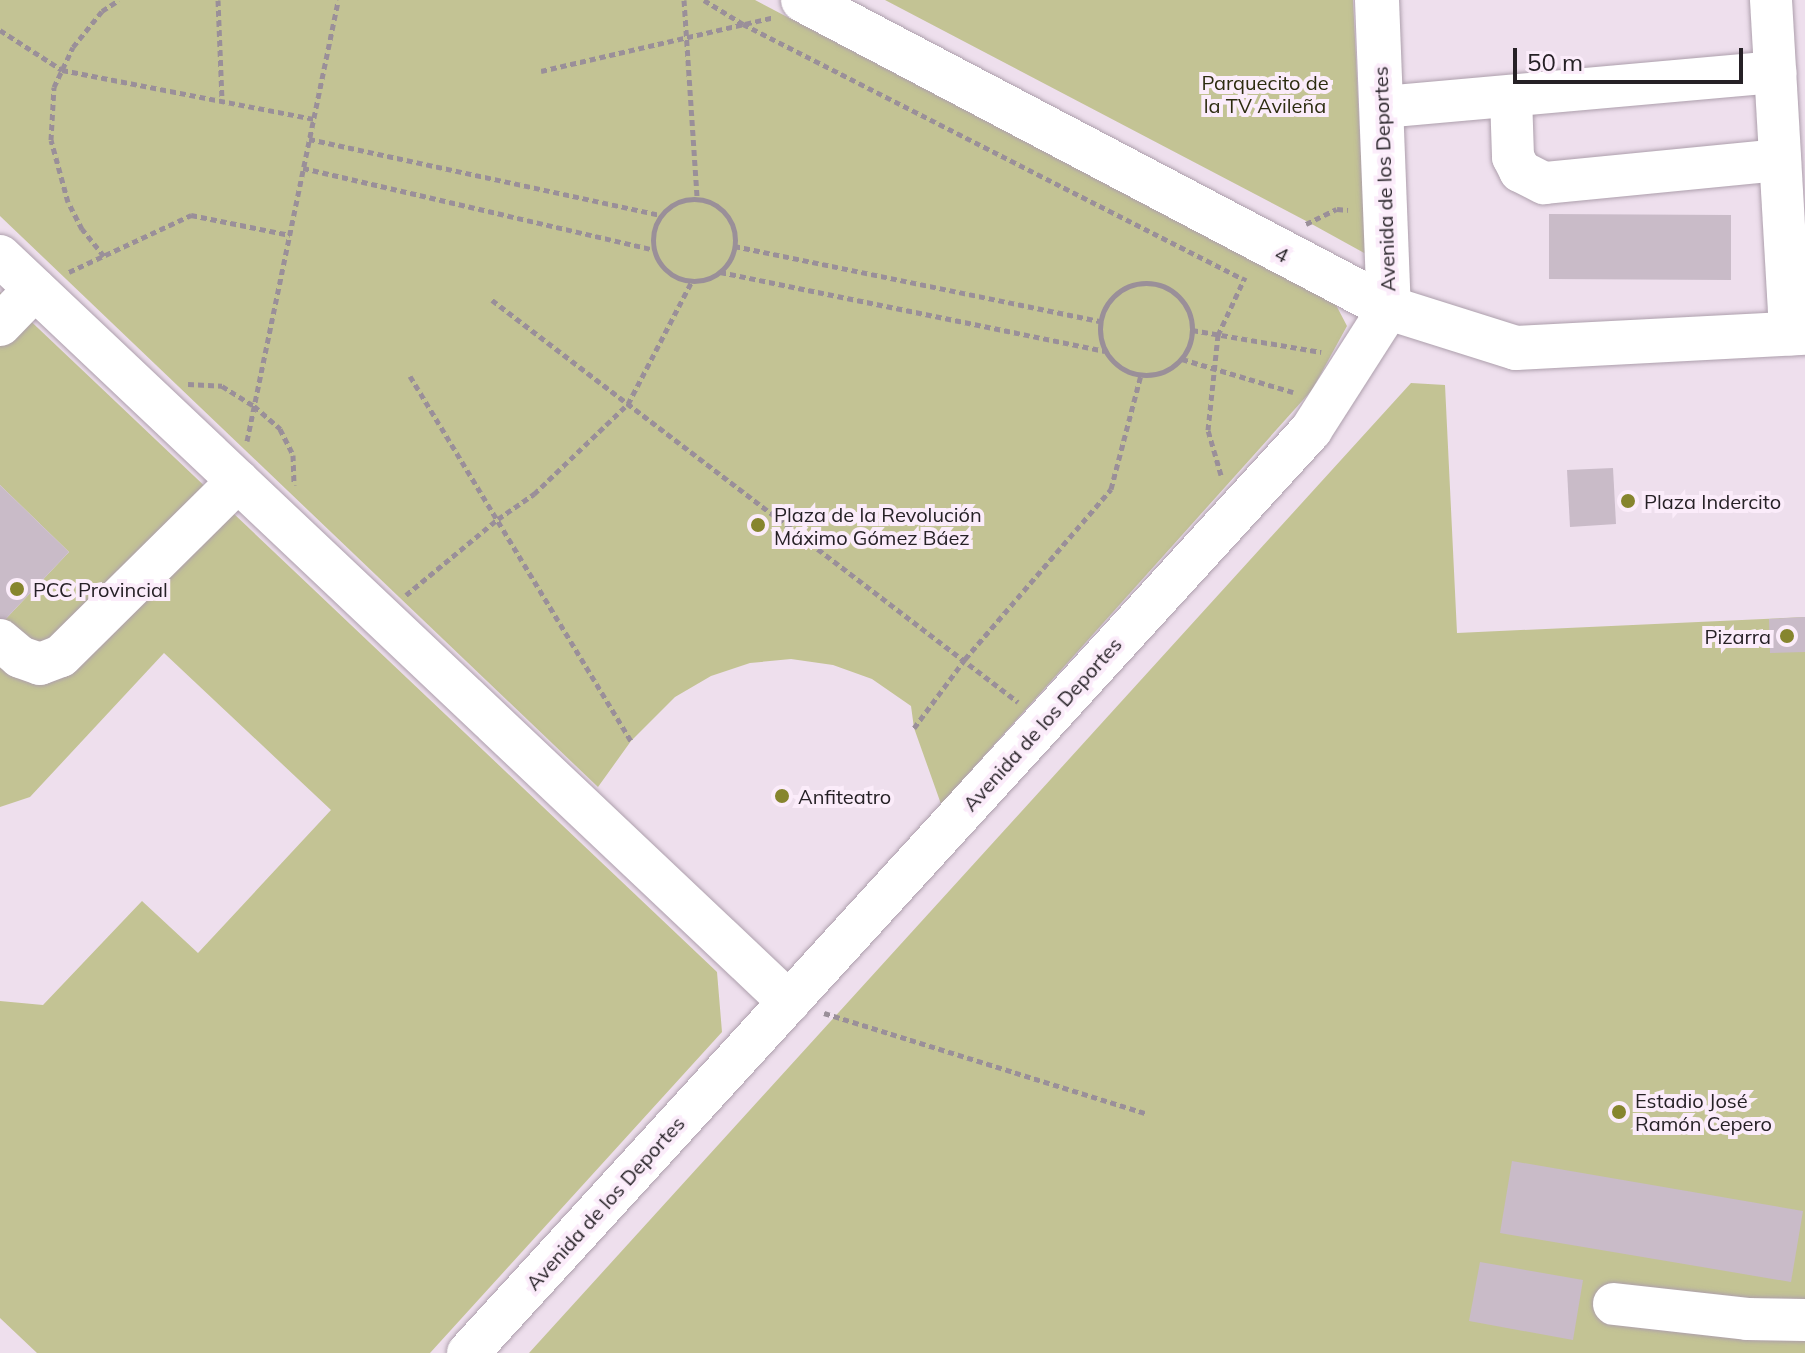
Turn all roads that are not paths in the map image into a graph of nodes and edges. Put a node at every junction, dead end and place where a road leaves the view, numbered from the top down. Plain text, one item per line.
1 (1377, 0) edge
2 (1771, 0) edge
3 (810, 4) edge
4 (1775, 72) junction
5 (1511, 96) junction
6 (1383, 107) junction
7 (1780, 160) junction
8 (0, 256) edge
9 (35, 289) junction
10 (1389, 308) junction
11 (0, 325) edge
12 (1798, 334) edge
13 (238, 481) junction
14 (0, 640) edge
15 (789, 1002) junction
16 (1614, 1304) dead end
17 (1805, 1320) edge
18 (468, 1353) edge

1 - 6 main road, Avenida de los Deportes
2 - 4 street
3 - 10 main road, 4
4 - 5 street
4 - 7 street
5 - 6 street
5 - 7 street
6 - 10 main road, Avenida de los Deportes
7 - 12 street
8 - 9 street
9 - 11 street
9 - 13 street
10 - 12 main road, 4
10 - 15 street, Avenida de los Deportes
13 - 14 street
13 - 15 street
15 - 18 street, Avenida de los Deportes
16 - 17 street

